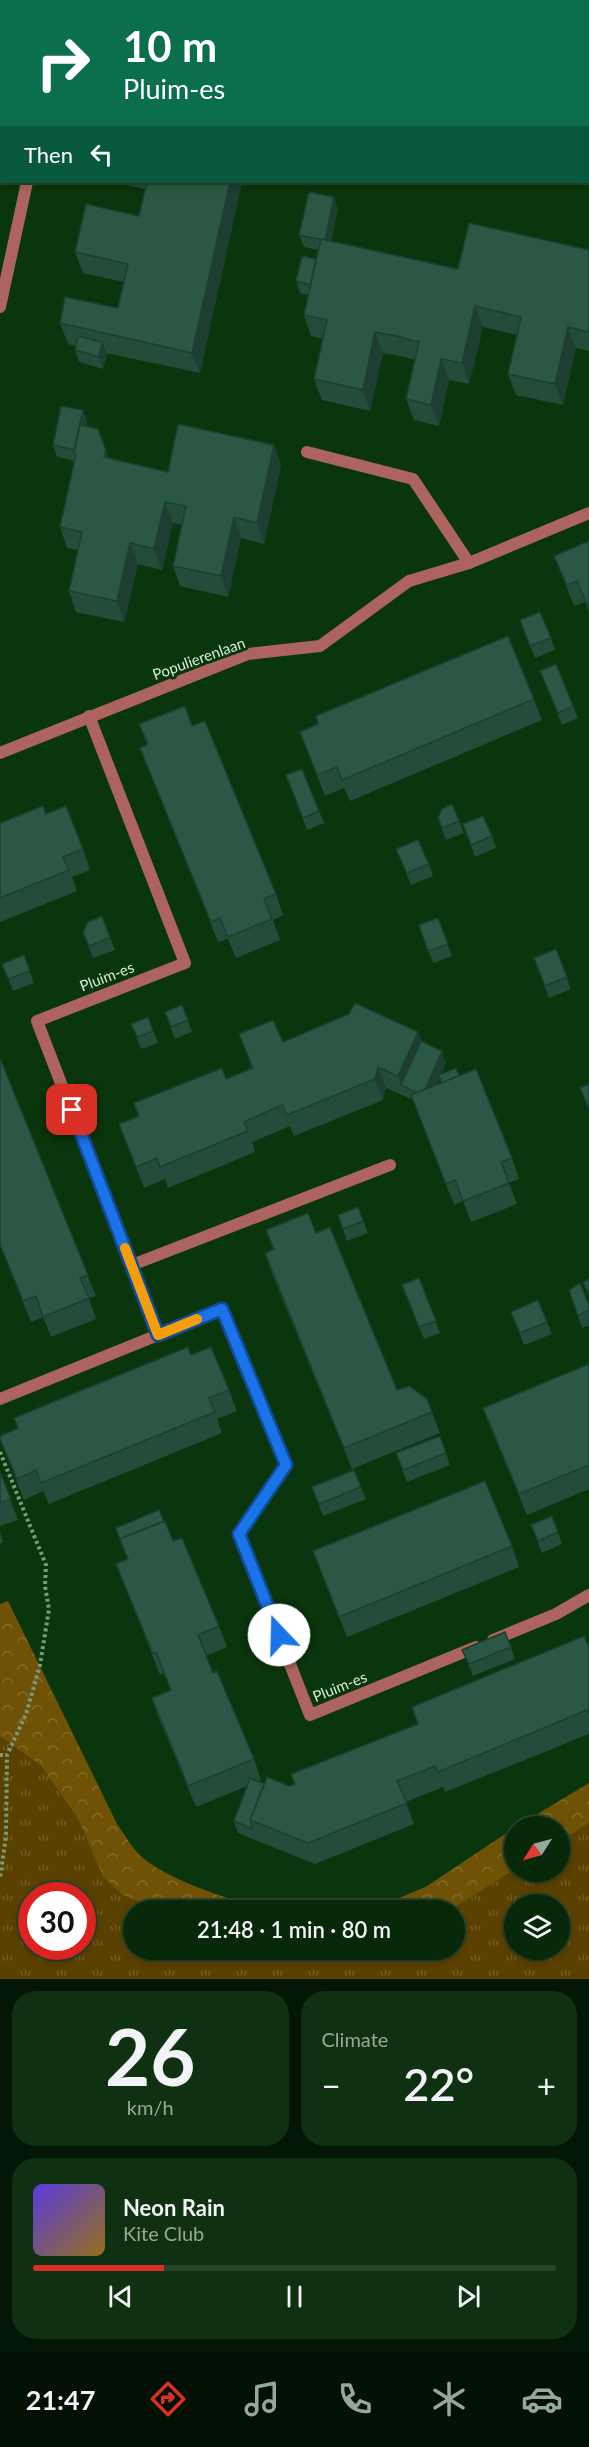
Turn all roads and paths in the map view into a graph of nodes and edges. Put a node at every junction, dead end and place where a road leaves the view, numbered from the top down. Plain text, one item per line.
1 (27, 183) edge
2 (0, 307) edge
3 (307, 452) dead end
4 (589, 513) edge
5 (469, 563) junction
6 (89, 716) junction
7 (0, 753) edge
8 (390, 1164) dead end
9 (132, 1265) junction
10 (158, 1335) junction
11 (0, 1399) edge
12 (0, 1452) edge
13 (589, 1595) edge
14 (0, 1755) edge
15 (7, 1755) junction
16 (0, 1878) edge

1 - 2 street
3 - 5 street
4 - 5 street, Populierenlaan
5 - 6 street, Populierenlaan
6 - 7 street, Populierenlaan
6 - 9 street, Pluim-es
8 - 9 street
9 - 10 street, Pluim-es
10 - 11 street, Pluim-es
10 - 13 street, Pluim-es
12 - 15 path
14 - 15 path
15 - 16 path

